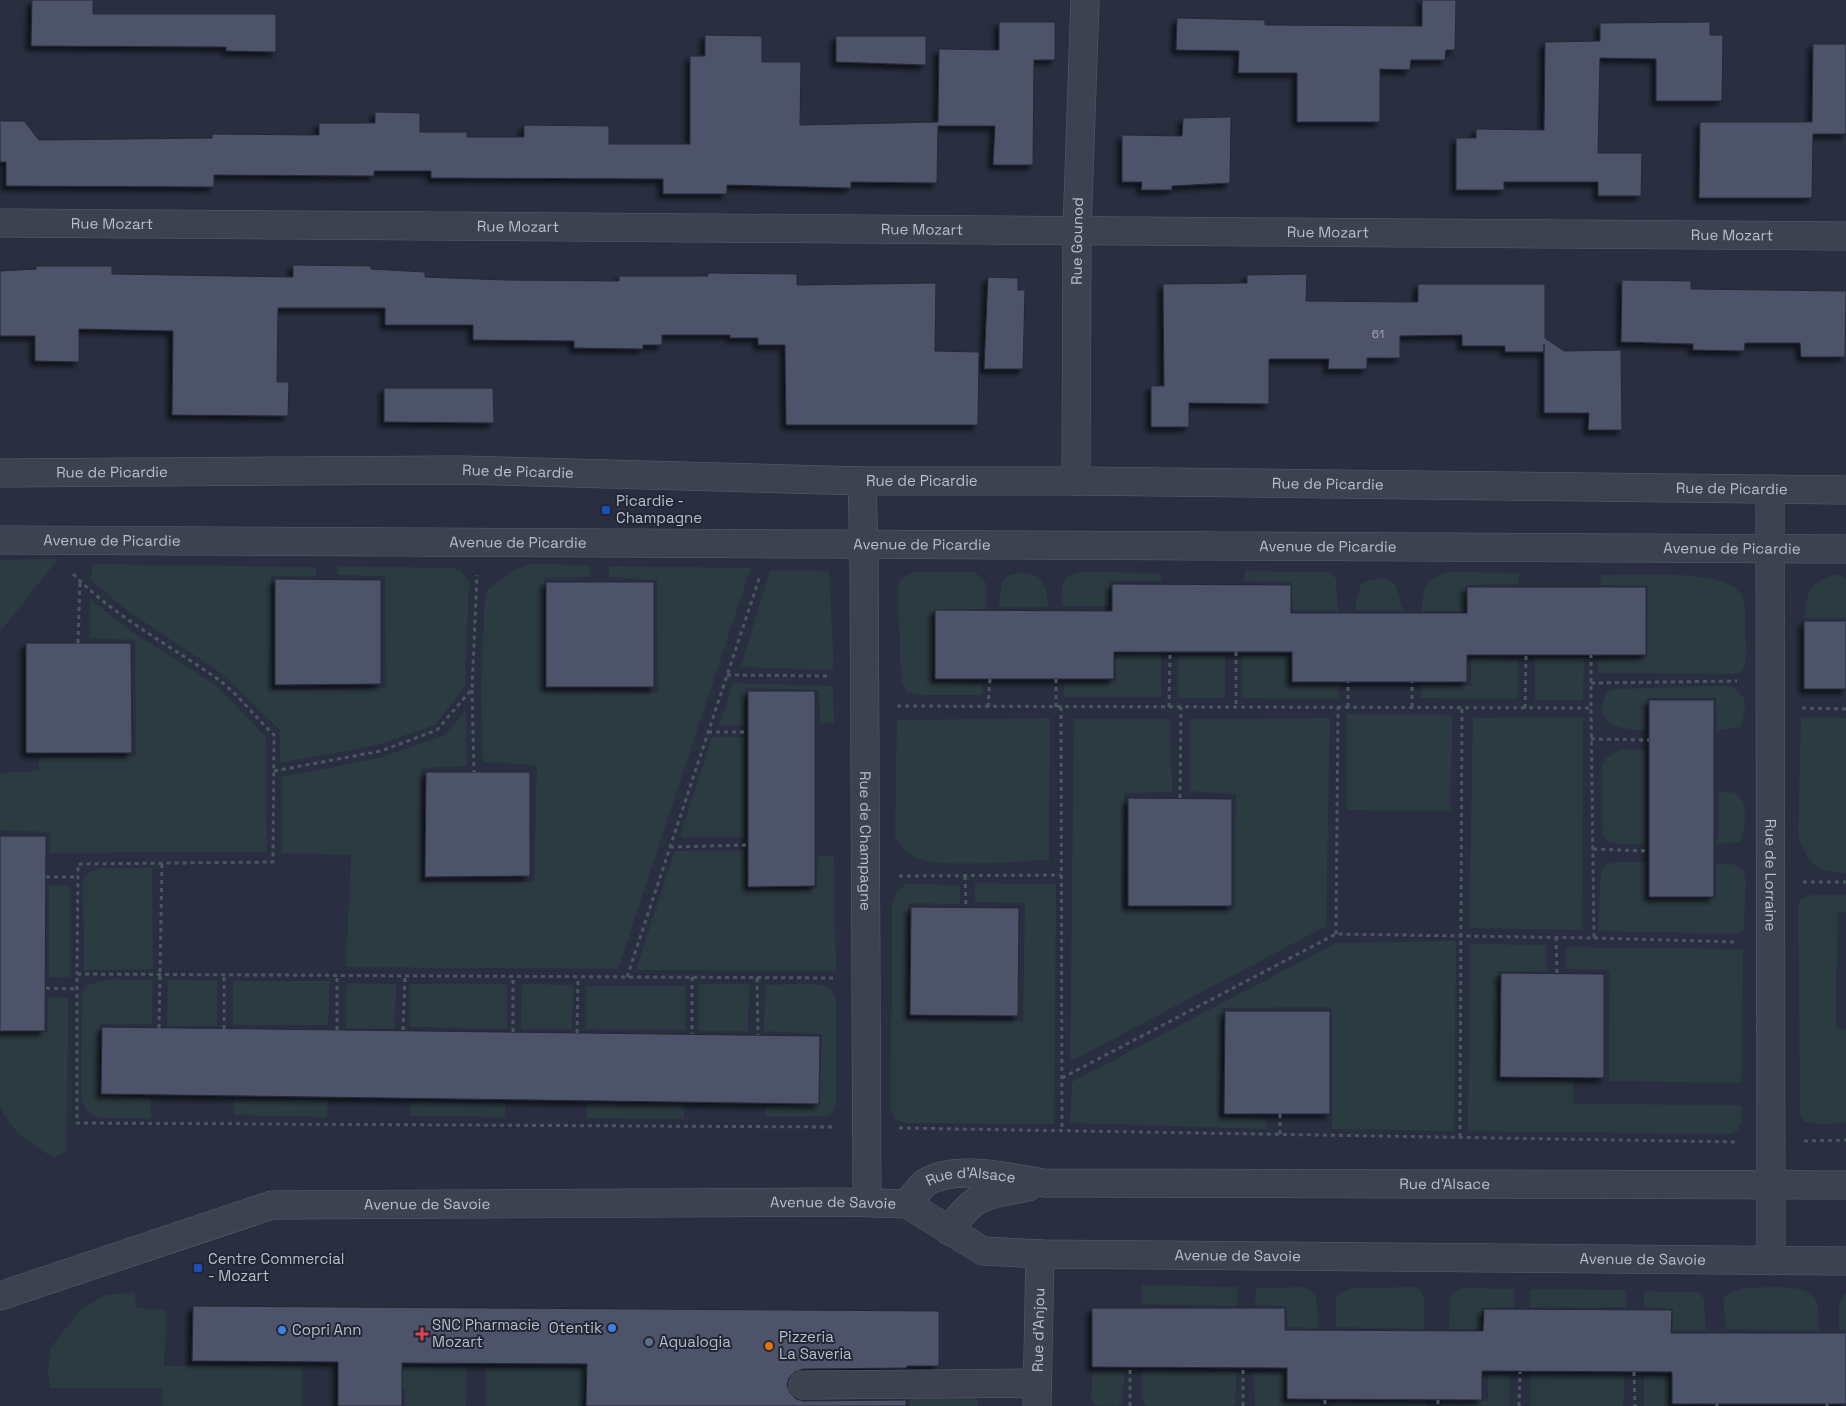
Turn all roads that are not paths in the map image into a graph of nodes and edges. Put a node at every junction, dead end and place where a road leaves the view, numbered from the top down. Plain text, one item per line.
1 (1085, 0) edge
2 (0, 223) edge
3 (1077, 231) junction
4 (1846, 236) edge
5 (0, 473) edge
6 (862, 481) junction
7 (1076, 481) junction
8 (1770, 489) junction
9 (1846, 490) edge
10 (0, 540) edge
11 (863, 544) junction
12 (1768, 549) junction
13 (1846, 549) edge
14 (1044, 1183) junction
15 (1771, 1185) junction
16 (1846, 1185) edge
17 (866, 1202) junction
18 (907, 1204) junction
19 (950, 1231) junction
20 (1040, 1254) junction
21 (1772, 1261) junction
22 (1846, 1262) edge
23 (0, 1296) edge
24 (803, 1385) dead end
25 (1037, 1395) edge

1 - 3 street, Rue Gounod
2 - 3 street, Rue Mozart
3 - 4 street, Rue Mozart
3 - 7 street, Rue Gounod
5 - 6 street, Rue de Picardie
6 - 7 street, Rue de Picardie
6 - 11 street, Rue de Champagne
7 - 8 street, Rue de Picardie
8 - 9 street, Rue de Picardie
8 - 12 street, Rue de Lorraine
10 - 11 street, Avenue de Picardie
11 - 12 street, Avenue de Picardie
11 - 17 street, Rue de Champagne
12 - 13 street, Avenue de Picardie
12 - 15 street, Rue de Lorraine
14 - 15 street, Rue d'Alsace
14 - 18 street, Rue d'Alsace
14 - 19 street, Rue d'Alsace
15 - 16 street, Rue d'Alsace
15 - 21 street, Rue de Lorraine
17 - 18 street, Avenue de Savoie
17 - 23 street, Avenue de Savoie
18 - 19 street, Avenue de Savoie
19 - 20 street, Avenue de Savoie
20 - 21 street, Avenue de Savoie
20 - 25 street, Rue d'Anjou
21 - 22 street, Avenue de Savoie
24 - 25 street

